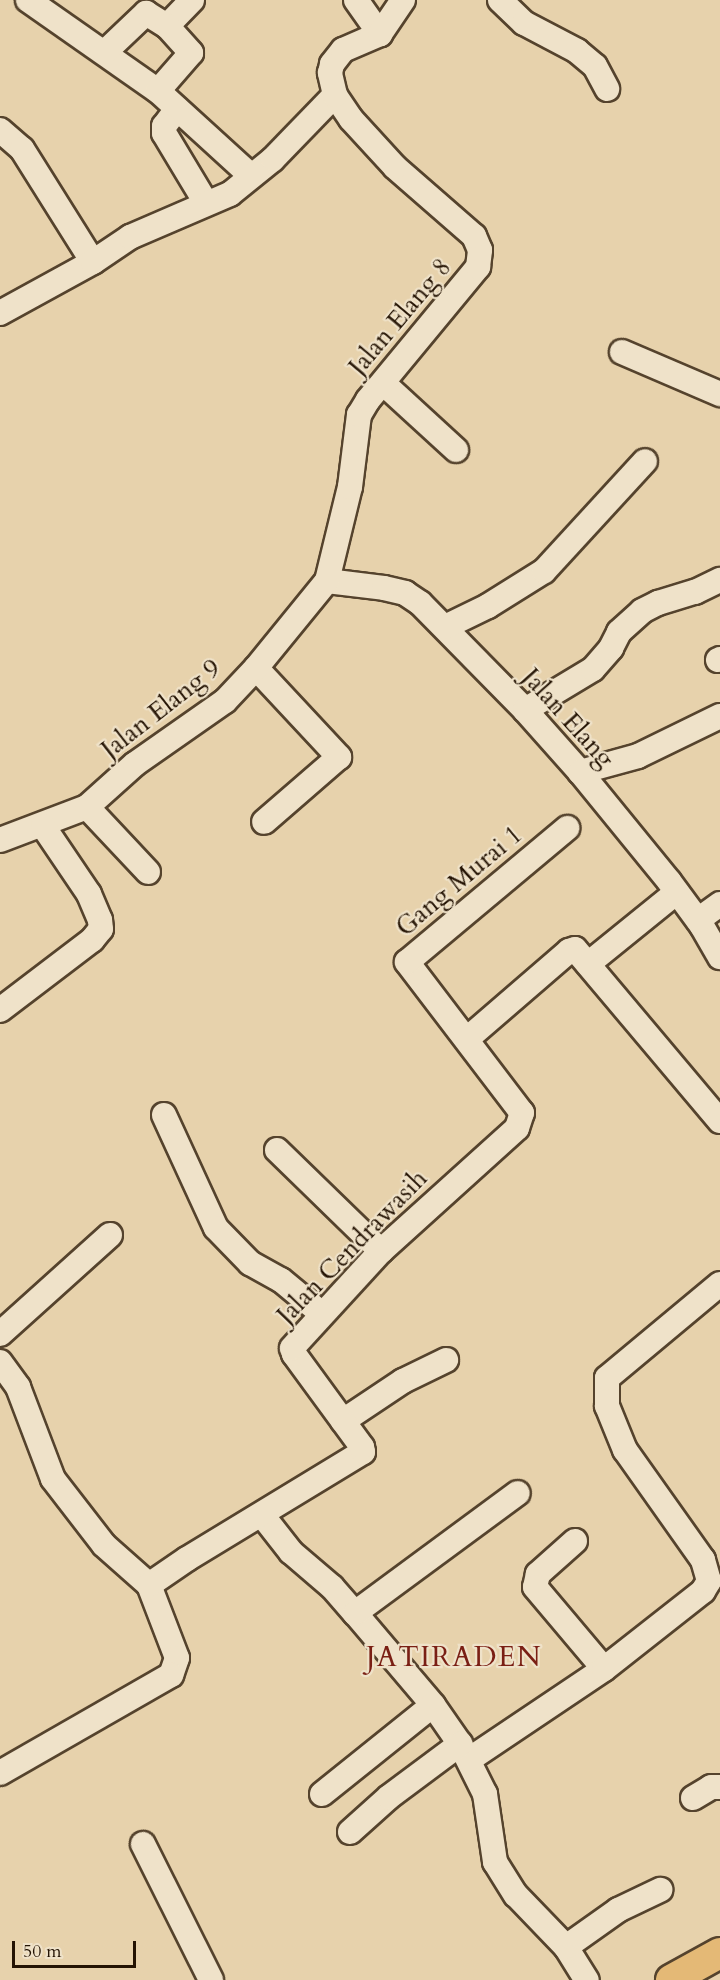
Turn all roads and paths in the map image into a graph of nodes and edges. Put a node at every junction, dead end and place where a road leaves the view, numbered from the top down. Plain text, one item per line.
1 (28, 0) edge
2 (192, 0) edge
3 (356, 0) edge
4 (403, 0) edge
5 (500, 0) edge
6 (167, 26) junction
7 (380, 34) junction
8 (105, 52) junction
9 (607, 89) dead end
10 (158, 91) junction
11 (335, 95) junction
12 (177, 109) junction
13 (0, 130) edge
14 (251, 176) junction
15 (206, 203) junction
16 (93, 262) junction
17 (0, 313) edge
18 (622, 352) dead end
19 (383, 383) junction
20 (720, 394) edge
21 (456, 450) dead end
22 (645, 461) dead end
23 (327, 580) junction
24 (720, 580) edge
25 (445, 627) junction
26 (256, 668) junction
27 (525, 711) junction
28 (720, 716) edge
29 (580, 772) junction
30 (87, 807) junction
31 (264, 822) dead end
32 (43, 826) junction
33 (567, 828) dead end
34 (0, 840) edge
35 (148, 872) dead end
36 (677, 892) junction
37 (720, 904) edge
38 (698, 920) junction
39 (720, 957) edge
40 (588, 964) junction
41 (0, 1010) edge
42 (467, 1039) junction
43 (715, 1106) edge
44 (164, 1115) dead end
45 (277, 1150) dead end
46 (110, 1235) dead end
47 (381, 1251) junction
48 (720, 1284) edge
49 (322, 1314) junction
50 (0, 1334) edge
51 (446, 1360) dead end
52 (0, 1362) edge
53 (343, 1421) junction
54 (518, 1493) dead end
55 (262, 1515) junction
56 (575, 1541) dead end
57 (149, 1585) junction
58 (355, 1613) junction
59 (604, 1669) junction
60 (433, 1705) junction
61 (465, 1751) junction
62 (0, 1773) edge
63 (720, 1787) edge
64 (322, 1794) dead end
65 (693, 1798) dead end
66 (350, 1832) dead end
67 (143, 1844) dead end
68 (660, 1890) dead end
69 (566, 1947) junction
70 (720, 1953) edge
71 (211, 1980) edge
72 (587, 1980) edge
73 (671, 1980) edge

1 - 8 street
2 - 6 street
3 - 7 street
4 - 7 street
5 - 9 street
6 - 8 street
6 - 10 street
7 - 11 street, Jalan Elang 8
8 - 10 street
10 - 12 street
11 - 14 street
11 - 19 street, Jalan Elang 8
12 - 14 street
12 - 15 street
13 - 16 street
14 - 15 street
15 - 16 street
16 - 17 street
18 - 20 street
19 - 21 street
19 - 23 street, Jalan Elang 8
22 - 25 street
23 - 25 street, Jalan Elang
23 - 26 street, Jalan Elang 9
24 - 27 street
25 - 27 street, Jalan Elang
26 - 30 street, Jalan Elang 9
26 - 31 street
27 - 29 street, Jalan Elang
28 - 29 street
29 - 36 street, Jalan Elang
30 - 32 street, Jalan Elang 9
30 - 35 street
32 - 34 street, Jalan Elang 9
32 - 41 street
33 - 42 street, Gang Murai 1
36 - 38 street, Jalan Elang
36 - 40 street
37 - 38 street
38 - 39 street, Jalan Elang
40 - 42 street
40 - 43 street
42 - 47 street, Jalan Cendrawasih
44 - 49 street
45 - 47 street
46 - 50 street
47 - 49 street, Jalan Cendrawasih
48 - 59 street
49 - 53 street, Jalan Cendrawasih
51 - 53 street
52 - 57 street
53 - 55 street, Jalan Cendrawasih
54 - 58 street
55 - 57 street, Jalan Cendrawasih
55 - 58 street
56 - 59 street
57 - 62 street
58 - 60 street
59 - 61 street
60 - 61 street
60 - 64 street
61 - 66 street
61 - 69 street
63 - 65 street
67 - 71 street
68 - 69 street
69 - 72 street
70 - 73 main road

